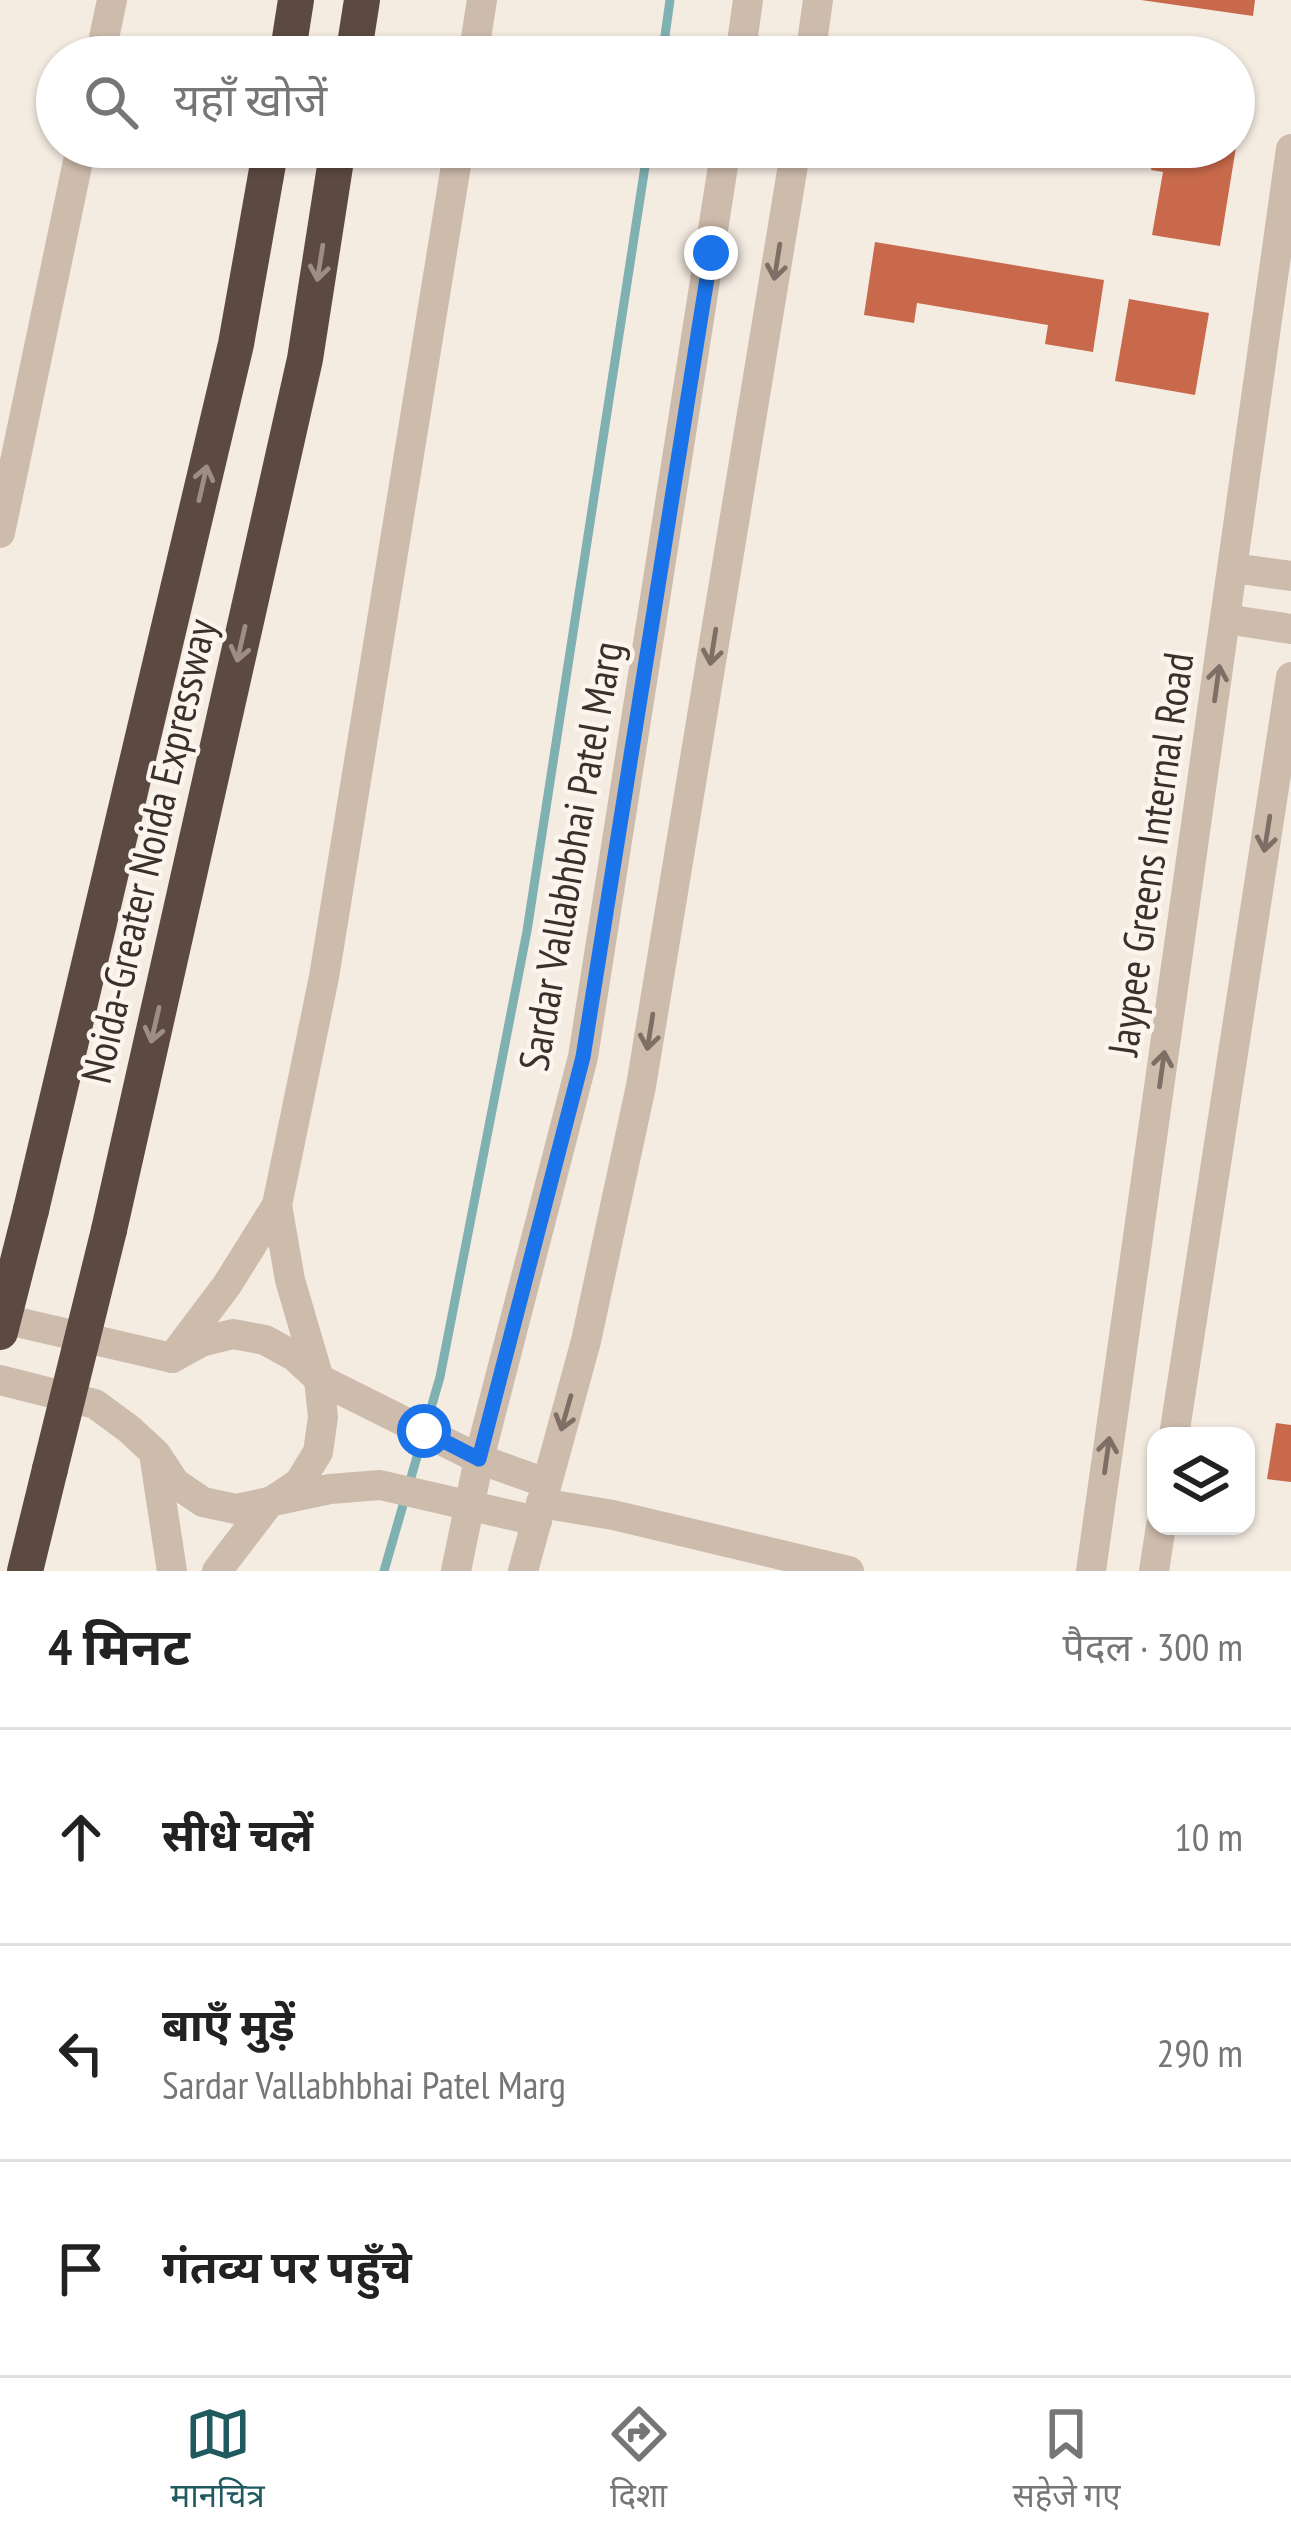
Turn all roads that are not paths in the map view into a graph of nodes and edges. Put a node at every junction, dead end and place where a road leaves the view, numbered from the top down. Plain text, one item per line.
1 (112, 0) edge
2 (296, 0) edge
3 (362, 0) edge
4 (482, 0) edge
5 (748, 0) edge
6 (818, 0) edge
7 (104, 36) edge
8 (290, 36) edge
9 (356, 36) edge
10 (476, 36) edge
11 (743, 36) edge
12 (813, 36) edge
13 (1291, 149) edge
14 (77, 168) edge
15 (267, 168) edge
16 (335, 168) edge
17 (456, 168) edge
18 (724, 168) edge
19 (793, 168) edge
20 (0, 533) edge
21 (1233, 568) junction
22 (1291, 577) edge
23 (1226, 619) junction
24 (1291, 629) edge
25 (1291, 677) edge
26 (278, 1205) junction
27 (0, 1318) edge
28 (0, 1332) edge
29 (172, 1358) junction
30 (319, 1378) junction
31 (0, 1381) edge
32 (1175, 1427) edge
33 (156, 1454) junction
34 (479, 1459) junction
35 (542, 1502) junction
36 (269, 1503) junction
37 (472, 1506) junction
38 (1159, 1535) edge
39 (25, 1571) edge
40 (172, 1571) edge
41 (217, 1571) edge
42 (456, 1571) edge
43 (523, 1571) edge
44 (849, 1571) edge
45 (1091, 1571) edge
46 (1154, 1571) edge

1 - 7 street
2 - 8 highway
3 - 9 highway
4 - 10 street
5 - 11 street
6 - 12 street
13 - 21 street, Jaypee Greens Internal Road
14 - 20 street
28 -> 15 highway, Noida-Greater Noida Expressway, bridge
16 -> 39 highway, Noida-Greater Noida Expressway, bridge
17 - 26 street
18 - 34 street, Sardar Vallabhbhai Patel Marg
19 -> 35 street
21 - 22 street
21 - 23 street, Jaypee Greens Internal Road
23 - 24 street
45 -> 23 street, Jaypee Greens Internal Road
25 -> 32 street
26 - 29 street
26 - 30 street
27 - 29 street
29 - 30 street
30 - 34 street
30 - 36 street
31 - 33 street
33 - 36 street
33 - 40 street
34 - 35 street
34 - 37 street, Sardar Vallabhbhai Patel Marg
35 - 37 street
35 - 43 street
35 - 44 street
36 - 37 street
36 - 41 street
37 - 42 street, Sardar Vallabhbhai Patel Marg
38 - 46 street

